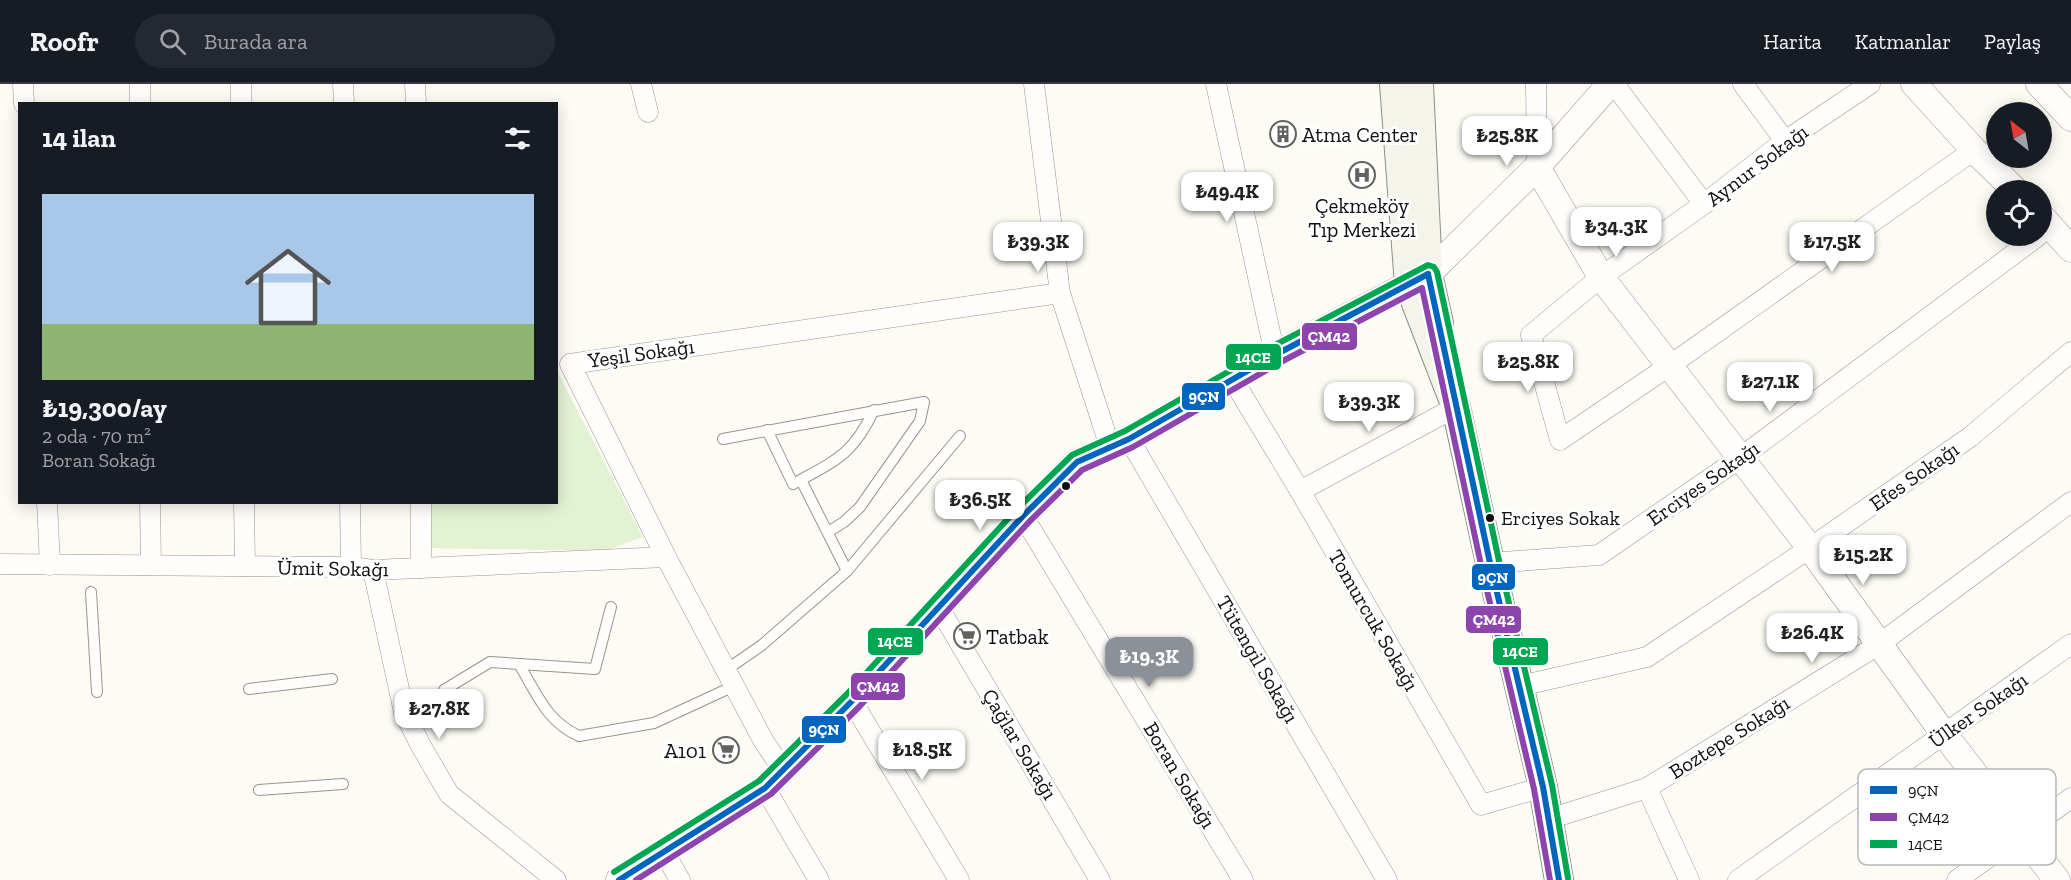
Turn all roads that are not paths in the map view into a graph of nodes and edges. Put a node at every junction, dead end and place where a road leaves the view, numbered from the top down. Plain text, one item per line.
1 (23, 84) edge
2 (140, 84) edge
3 (241, 84) edge
4 (343, 84) edge
5 (415, 84) edge
6 (641, 84) edge
7 (1034, 84) edge
8 (1216, 84) edge
9 (1394, 84) edge
10 (1419, 84) edge
11 (1536, 84) edge
12 (1612, 84) edge
13 (1743, 84) edge
14 (1870, 84) edge
15 (1914, 84) edge
16 (2040, 84) edge
17 (24, 102) edge
18 (140, 102) edge
19 (242, 102) edge
20 (344, 102) edge
21 (416, 102) edge
22 (648, 112) dead end
23 (2071, 118) edge
24 (1785, 141) junction
25 (1974, 150) junction
26 (1538, 167) junction
27 (2005, 180) edge
28 (1704, 204) junction
29 (2052, 235) edge
30 (2019, 246) edge
31 (2071, 249) edge
32 (1601, 277) junction
33 (1419, 280) junction
34 (1060, 292) junction
35 (2071, 352) edge
36 (1275, 355) junction
37 (1669, 366) junction
38 (1233, 380) junction
39 (1456, 407) junction
40 (874, 410) junction
41 (767, 430) junction
42 (960, 436) dead end
43 (723, 439) dead end
44 (1119, 443) junction
45 (1740, 458) junction
46 (801, 480) junction
47 (1300, 491) junction
48 (2071, 502) edge
49 (47, 504) edge
50 (150, 504) edge
51 (244, 504) edge
52 (350, 504) edge
53 (421, 504) edge
54 (1023, 516) junction
55 (828, 532) junction
56 (1810, 548) junction
57 (666, 557) junction
58 (1490, 563) junction
59 (0, 564) edge
60 (50, 565) junction
61 (151, 566) junction
62 (245, 566) junction
63 (351, 567) junction
64 (421, 568) junction
65 (373, 570) junction
66 (847, 571) junction
67 (91, 592) dead end
68 (611, 607) dead end
69 (939, 608) junction
70 (2071, 644) edge
71 (1878, 645) junction
72 (520, 666) junction
73 (730, 678) junction
74 (332, 679) dead end
75 (1520, 686) junction
76 (249, 689) dead end
77 (444, 690) dead end
78 (97, 692) dead end
79 (852, 701) junction
80 (1944, 734) junction
81 (1895, 769) edge
82 (1972, 769) edge
83 (783, 770) junction
84 (343, 784) dead end
85 (1543, 787) junction
86 (765, 788) junction
87 (1647, 788) junction
88 (259, 790) dead end
89 (1858, 795) edge
90 (2071, 798) edge
91 (2056, 809) edge
92 (1549, 819) junction
93 (664, 852) junction
94 (1979, 865) edge
95 (2046, 865) edge
96 (556, 880) edge
97 (619, 880) edge
98 (680, 880) edge
99 (819, 880) edge
100 (959, 880) edge
101 (1100, 880) edge
102 (1243, 880) edge
103 (1387, 880) edge
104 (1559, 880) edge
105 (1689, 880) edge
106 (1738, 880) edge
107 (1957, 880) edge
108 (2057, 880) edge

1 - 17 street
2 - 18 street
3 - 19 street
4 - 20 street
5 - 21 street
6 - 22 street
7 - 34 street, Tütengil Sokağı
8 - 36 street
9 - 33 main road
10 - 33 main road
11 - 26 street
12 - 26 street
12 - 28 street
13 - 24 street
14 - 24 street, Aynur Sokağı
15 - 25 street
16 - 23 street
24 - 28 street, Aynur Sokağı
25 - 27 street
25 - 37 street
26 - 32 street
26 - 33 street
28 - 32 street, Aynur Sokağı
29 - 31 street
30 - 45 street, Erciyes Sokağı
32 - 37 street
32 - 37 street, Aynur Sokağı
33 - 36 street
33 - 39 main road
34 - 44 street, Tütengil Sokağı
34 - 57 street, Yeşil Sokağı
35 - 56 street, Efes Sokağı
36 - 38 street
37 - 45 street
38 - 44 street
38 - 47 street, Tomurcuk Sokağı
39 - 47 street
39 - 58 main road
40 - 41 lane
40 - 46 lane
40 - 55 lane
41 - 43 lane
41 - 46 lane
42 - 66 lane
44 - 54 street
44 - 103 street, Tütengil Sokağı
45 - 56 street
45 - 58 street, Erciyes Sokağı
46 - 55 lane
47 - 85 street, Tomurcuk Sokağı
48 - 71 street, Boztepe Sokağı
49 - 60 street
50 - 61 street
51 - 62 street
52 - 63 street
53 - 64 street
54 - 69 street
54 - 102 street, Boran Sokağı
55 - 66 lane
56 - 71 street
56 - 75 street, Efes Sokağı
57 - 64 street, Ümit Sokağı
57 - 73 street, Yeşil Sokağı
58 - 75 main road
59 - 60 street, Ümit Sokağı
60 - 61 street, Ümit Sokağı
61 - 62 street, Ümit Sokağı
62 - 63 street, Ümit Sokağı
63 - 65 street, Ümit Sokağı
64 - 65 street, Ümit Sokağı
65 - 96 street
66 - 73 lane
67 - 78 lane
68 - 72 lane
69 - 79 street
69 - 101 street, Çağlar Sokağı
70 - 80 street, Ülker Sokağı
71 - 80 street
71 - 87 street, Boztepe Sokağı
72 - 73 lane
72 - 77 lane
73 - 83 street, Yeşil Sokağı
74 - 76 lane
75 - 85 main road
79 - 83 street
79 - 100 street
80 - 81 street, Ülker Sokağı
80 - 82 street
83 - 86 street
84 - 88 lane
85 - 92 main road
86 - 93 street
86 - 99 street
87 - 92 street, Boztepe Sokağı
87 - 105 street
89 - 106 street, Ülker Sokağı
90 - 91 street
92 - 104 main road
93 - 97 street
93 - 98 street
94 - 107 street
95 - 108 street

